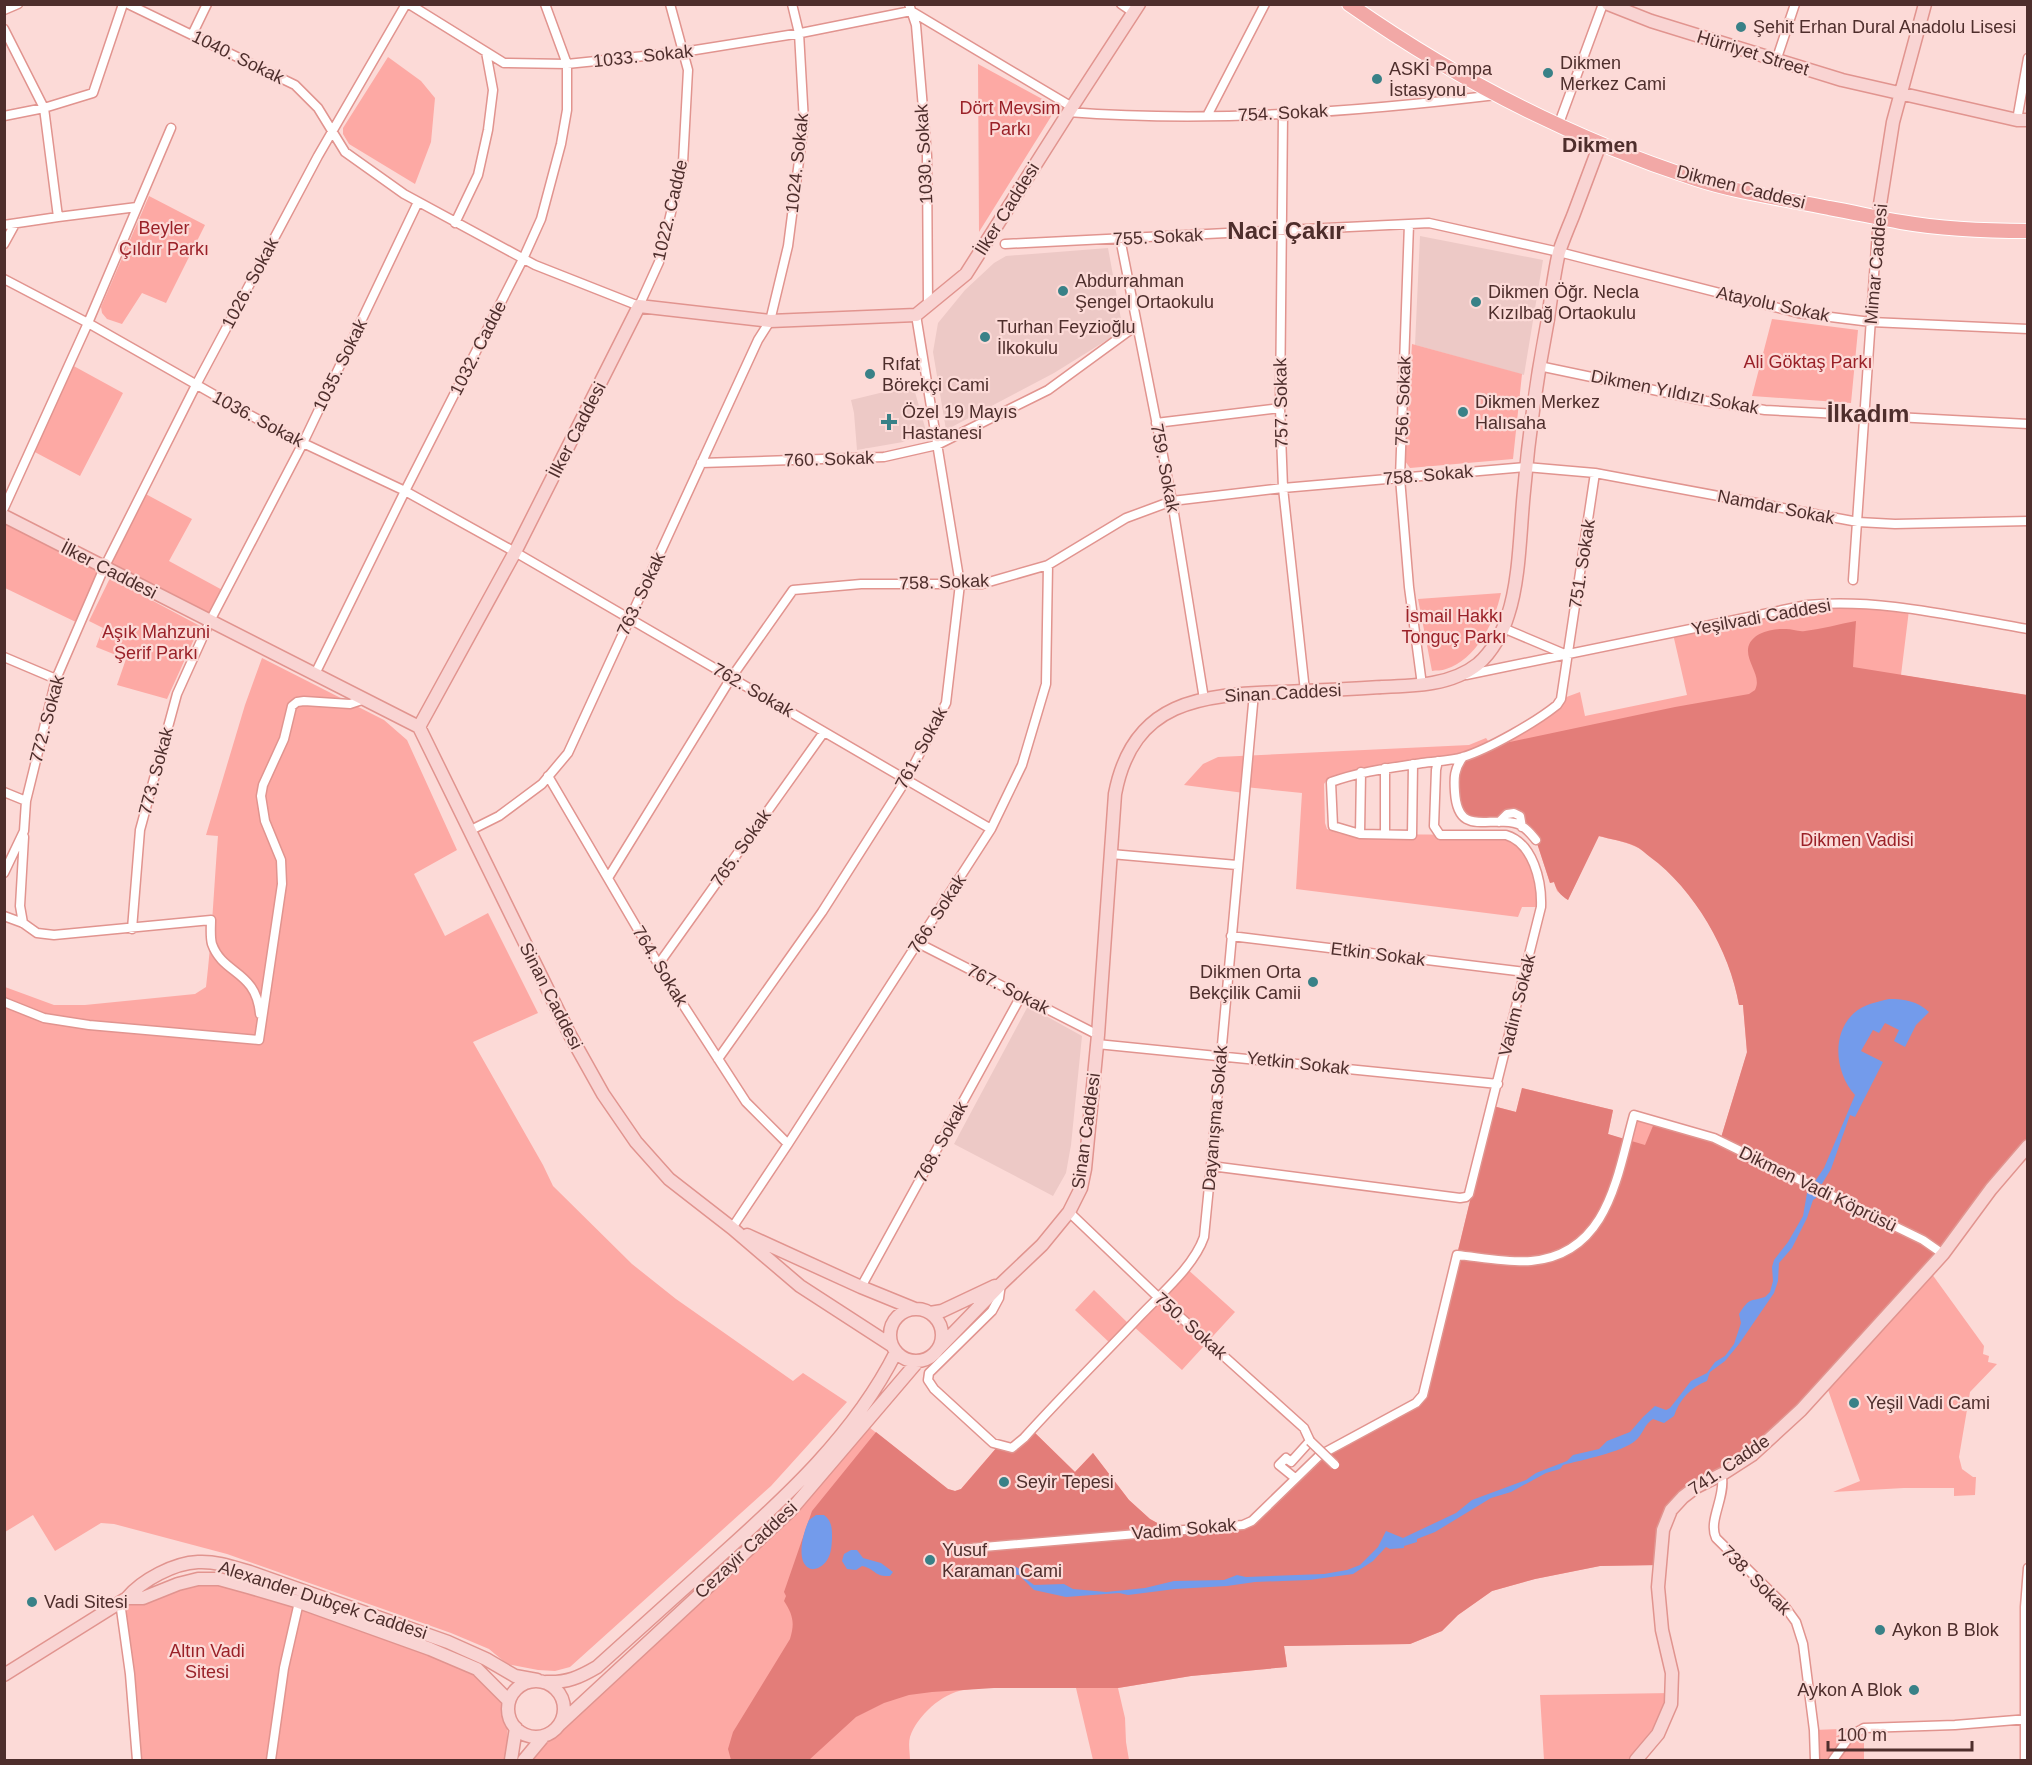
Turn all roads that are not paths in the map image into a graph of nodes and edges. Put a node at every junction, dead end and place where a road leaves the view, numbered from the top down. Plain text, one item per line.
1 (18, 4) edge
2 (123, 4) edge
3 (128, 4) edge
4 (207, 4) edge
5 (408, 4) edge
6 (545, 4) edge
7 (670, 4) edge
8 (792, 4) edge
9 (1120, 4) edge
10 (1265, 4) edge
11 (1349, 4) edge
12 (1603, 4) edge
13 (1608, 4) edge
14 (1795, 4) edge
15 (1925, 4) edge
16 (910, 8) edge
17 (1137, 9) edge
18 (4, 10) edge
19 (4, 29) edge
20 (800, 33) junction
21 (192, 35) junction
22 (486, 52) junction
23 (683, 52) junction
24 (2028, 58) edge
25 (1776, 61) junction
26 (567, 64) junction
27 (1900, 93) junction
28 (1497, 95) junction
29 (45, 108) junction
30 (1070, 110) junction
31 (1283, 114) junction
32 (4, 116) edge
33 (1207, 116) junction
34 (2022, 120) edge
35 (1558, 126) junction
36 (171, 128) dead end
37 (332, 130) junction
38 (1600, 144) junction
39 (418, 202) junction
40 (137, 207) junction
41 (58, 217) junction
42 (1878, 217) junction
43 (455, 223) junction
44 (15, 224) junction
45 (1409, 224) junction
46 (4, 225) edge
47 (1281, 230) junction
48 (2028, 231) edge
49 (1120, 238) junction
50 (4, 244) edge
51 (1005, 244) dead end
52 (1559, 252) junction
53 (524, 259) junction
54 (4, 279) edge
55 (639, 306) junction
56 (928, 306) junction
57 (916, 315) junction
58 (770, 321) junction
59 (1871, 322) junction
60 (88, 323) junction
61 (1137, 325) junction
62 (2028, 329) edge
63 (1539, 366) junction
64 (196, 385) junction
65 (1280, 408) junction
66 (1865, 415) junction
67 (1156, 423) junction
68 (2028, 424) edge
69 (303, 443) junction
70 (937, 445) junction
71 (701, 463) junction
72 (1526, 467) junction
73 (1596, 473) junction
74 (1400, 478) junction
75 (1283, 488) junction
76 (405, 491) junction
77 (1172, 501) junction
78 (4, 508) edge
79 (4, 516) edge
80 (2028, 521) edge
81 (1858, 522) junction
82 (515, 552) junction
83 (1048, 565) junction
84 (104, 568) junction
85 (1853, 580) dead end
86 (960, 584) junction
87 (630, 618) junction
88 (210, 621) junction
89 (1503, 628) junction
90 (2028, 629) edge
91 (1568, 655) junction
92 (4, 657) edge
93 (315, 674) junction
94 (1460, 676) junction
95 (731, 678) junction
96 (56, 679) junction
97 (1422, 684) junction
98 (1305, 691) junction
99 (1254, 693) junction
100 (365, 699) junction
101 (1204, 699) junction
102 (419, 728) junction
103 (824, 732) junction
104 (1462, 757) junction
105 (1438, 761) junction
106 (1413, 764) junction
107 (1385, 768) junction
108 (1360, 772) junction
109 (548, 776) junction
110 (906, 780) junction
111 (4, 792) edge
112 (26, 801) junction
113 (991, 829) junction
114 (24, 831) junction
115 (469, 831) junction
116 (1360, 834) junction
117 (1386, 834) junction
118 (1536, 840) dead end
119 (1111, 854) junction
120 (1237, 865) junction
121 (4, 873) edge
122 (608, 878) junction
123 (4, 916) edge
124 (23, 923) junction
125 (132, 929) junction
126 (1231, 936) junction
127 (918, 943) junction
128 (658, 965) junction
129 (1525, 972) junction
130 (1021, 996) junction
131 (4, 1002) edge
132 (261, 1024) junction
133 (1098, 1040) junction
134 (1220, 1055) junction
135 (718, 1059) junction
136 (1497, 1084) junction
137 (788, 1144) junction
138 (2028, 1146) edge
139 (1211, 1166) junction
140 (1069, 1212) junction
141 (732, 1228) junction
142 (1943, 1254) junction
143 (1457, 1255) joint
144 (1002, 1283) junction
145 (861, 1287) junction
146 (1158, 1297) junction
147 (915, 1309) junction
148 (930, 1313) junction
149 (894, 1348) junction
150 (938, 1349) junction
151 (918, 1361) junction
152 (858, 1425) junction
153 (1310, 1441) junction
154 (1335, 1465) dead end
155 (1719, 1474) junction
156 (1295, 1478) junction
157 (972, 1548) dead end
158 (2028, 1568) edge
159 (124, 1600) junction
160 (299, 1602) junction
161 (4, 1675) edge
162 (542, 1681) junction
163 (509, 1701) junction
164 (2026, 1719) edge
165 (560, 1724) junction
166 (516, 1728) junction
167 (544, 1736) junction
168 (137, 1761) edge
169 (271, 1761) edge
170 (511, 1761) edge
171 (524, 1761) edge
172 (1636, 1761) edge
173 (1815, 1761) edge
174 (1833, 1761) edge
175 (2025, 1761) edge

1 - 18 street
2 - 29 street
3 - 21 street, 1040. Sokak
4 - 21 street
5 - 22 street, 1033. Sokak
5 - 37 street, 1026. Sokak
6 - 26 street, 1032. Cadde
7 - 23 street, 1022. Cadde
8 - 20 street, 1024. Sokak
9 - 17 street
10 - 33 street
11 - 28 main road, Dikmen Caddesi
12 - 35 street
13 - 25 main road, Hürriyet Street
14 - 25 street
15 - 27 main road, Mimar Caddesi
16 - 20 street, 1033. Sokak
16 - 30 street
16 - 56 street, 1030. Sokak
17 - 30 main road, İlker Caddesi
19 - 29 street
20 - 23 street, 1033. Sokak
20 - 58 street, 1024. Sokak
21 - 37 street, 1040. Sokak
22 - 26 street, 1033. Sokak
22 - 43 street
23 - 26 street, 1033. Sokak
23 - 55 street, 1022. Cadde
24 - 34 street
25 - 27 main road, Hürriyet Street
26 - 53 street, 1032. Cadde
27 - 34 main road, Hürriyet Street
27 - 42 main road, Mimar Caddesi
28 - 31 street, 754. Sokak
28 - 35 main road, Dikmen Caddesi
29 - 32 street
29 - 41 street
30 - 33 street, 754. Sokak
30 - 56 main road, İlker Caddesi
31 - 33 street, 754. Sokak
31 - 47 street, 757. Sokak
35 - 38 main road, Dikmen Caddesi
36 - 40 street
37 - 39 street, 1040. Sokak
37 - 64 street, 1026. Sokak
38 - 42 main road, Dikmen Caddesi
38 - 52 main road, Sinan Caddesi
39 - 43 street, 1040. Sokak
39 - 69 street, 1035. Sokak
40 - 41 street
40 - 60 street
41 - 44 street
42 - 48 main road, Dikmen Caddesi
42 - 59 street, Mimar Caddesi
43 - 53 street, 1040. Sokak
44 - 46 street
44 - 50 street
45 - 47 street, 755. Sokak
45 - 52 street, 755. Sokak
45 - 74 street, 756. Sokak
47 - 49 street, 755. Sokak
47 - 65 street, 757. Sokak
49 - 51 street, 755. Sokak
49 - 61 street, 759. Sokak
52 - 59 street, Atayolu Sokak
52 - 63 main road, Sinan Caddesi
53 - 55 street, 1040. Sokak
53 - 76 street, 1032. Cadde
54 - 60 street, 1036. Sokak
55 - 58 main road
55 - 82 main road, İlker Caddesi
56 - 57 main road, İlker Caddesi
57 - 58 main road
57 - 70 street, 761. Sokak
58 - 71 street, 763. Sokak
59 - 62 street, Atayolu Sokak
59 - 66 street, Mimar Caddesi
60 - 64 street, 1036. Sokak
60 - 78 street
61 - 67 street, 759. Sokak
61 - 70 street, 760. Sokak
63 - 66 street, Dikmen Yıldızı Sokak
63 - 72 main road, Sinan Caddesi
64 - 69 street, 1036. Sokak
64 - 84 street, 1026. Sokak
65 - 67 street
65 - 75 street, 757. Sokak
66 - 68 street, Dikmen Yıldızı Sokak
66 - 81 street, Mimar Caddesi
67 - 77 street, 759. Sokak
69 - 76 street, 1036. Sokak
69 - 88 street, 1035. Sokak
70 - 71 street, 760. Sokak
70 - 86 street, 761. Sokak
71 - 87 street, 763. Sokak
72 - 73 street, Namdar Sokak
72 - 74 street, 758. Sokak
72 - 89 main road, Sinan Caddesi
73 - 81 street, Namdar Sokak
73 - 91 street, 751. Sokak
74 - 75 street, 758. Sokak
74 - 97 street, 756. Sokak
75 - 77 street, 758. Sokak
75 - 98 street, 757. Sokak
76 - 82 street, 1036. Sokak
76 - 93 street, 1032. Cadde
77 - 83 street, 758. Sokak
77 - 101 street, 759. Sokak
79 - 84 main road, İlker Caddesi
80 - 81 street, Namdar Sokak
81 - 85 street, Mimar Caddesi
82 - 87 street, 762. Sokak
82 - 102 main road, İlker Caddesi
83 - 86 street, 758. Sokak
83 - 113 street, 766. Sokak
84 - 88 main road, İlker Caddesi
84 - 96 street, 772. Sokak
86 - 95 street, 758. Sokak
86 - 110 street, 761. Sokak
87 - 95 street, 762. Sokak
87 - 109 street, 763. Sokak
88 - 93 main road, İlker Caddesi
88 - 125 street, 773. Sokak
89 - 91 street
89 - 94 main road, Sinan Caddesi
90 - 91 street, Yeşilvadi Caddesi
91 - 94 street, Yeşilvadi Caddesi
91 - 104 street, 751. Sokak
92 - 96 street
93 - 100 main road, İlker Caddesi
94 - 97 main road, Sinan Caddesi
95 - 103 street, 762. Sokak
95 - 122 street, 758. Sokak
96 - 112 street, 772. Sokak
97 - 98 main road, Sinan Caddesi
98 - 99 main road, Sinan Caddesi
99 - 101 main road, Sinan Caddesi
99 - 120 street, Dayanışma Sokak
100 - 102 main road, İlker Caddesi
100 - 132 street
101 - 119 main road, Sinan Caddesi
102 - 115 main road, Sinan Caddesi
103 - 110 street, 762. Sokak
103 - 128 street, 765. Sokak
104 - 105 street, 751. Sokak
104 - 118 street
105 - 106 street, 751. Sokak
105 - 129 street, Vadim Sokak
106 - 107 street, 751. Sokak
106 - 117 street
107 - 108 street, 751. Sokak
107 - 117 street
108 - 116 street
108 - 116 street, 751. Sokak
109 - 115 street, 763. Sokak
109 - 122 street, 764. Sokak
110 - 113 street, 762. Sokak
110 - 135 street, 761. Sokak
111 - 112 street
112 - 114 street, 772. Sokak
113 - 127 street, 766. Sokak
114 - 121 street, 772. Sokak
114 - 124 street
115 - 141 main road, Sinan Caddesi
116 - 117 street
119 - 120 street
119 - 133 main road, Sinan Caddesi
120 - 126 street, Dayanışma Sokak
122 - 128 street, 764. Sokak
123 - 124 street
124 - 125 street
125 - 132 street
126 - 129 street, Etkin Sokak
126 - 134 street, Dayanışma Sokak
127 - 130 street, 767. Sokak
127 - 137 street, 766. Sokak
128 - 135 street, 764. Sokak
129 - 136 street, Vadim Sokak
130 - 133 street, 767. Sokak
130 - 145 street, 768. Sokak
131 - 132 street
133 - 134 street, Yetkin Sokak
133 - 140 main road, Sinan Caddesi
134 - 136 street, Yetkin Sokak
134 - 139 street, Dayanışma Sokak
135 - 137 street, 764. Sokak
136 - 139 street, Vadim Sokak
137 - 141 street, 766. Sokak
138 - 142 main road, 741. Cadde
139 - 146 street, Dayanışma Sokak
140 - 144 main road, Sinan Caddesi
140 - 146 street, 750. Sokak
141 - 145 main road, Sinan Caddesi
141 - 149 main road, Sinan Caddesi
142 - 143 street, Dikmen Vadi Köprüsü
142 - 155 main road, 741. Cadde
143 - 156 street, Vadim Sokak
144 - 146 street, Dayanışma Sokak
144 - 148 main road, Sinan Caddesi
144 - 150 main road, Sinan Caddesi
145 - 147 main road, Sinan Caddesi
146 - 153 street, 750. Sokak
147 - 148 main road
147 - 149 main road
148 - 150 main road
149 - 151 main road
149 - 152 main road, Cezayir Caddesi
150 - 151 main road
151 - 152 main road, Cezayir Caddesi
152 - 162 main road, Cezayir Caddesi
152 - 165 main road, Cezayir Caddesi
153 - 154 street, 750. Sokak, bridge
153 - 156 street
155 - 172 main road, 741. Cadde
155 - 173 street, 738. Sokak
156 - 157 street, Vadim Sokak
158 - 164 street
159 - 160 main road, Alexander Dubçek Caddesi
159 - 161 main road
159 - 162 main road, Alexander Dubçek Caddesi
159 - 168 street
160 - 163 main road, Alexander Dubçek Caddesi
160 - 169 street
162 - 163 main road
162 - 165 main road
163 - 166 main road
164 - 174 street
164 - 175 street
165 - 167 main road
166 - 167 main road
166 - 170 main road
167 - 171 main road

